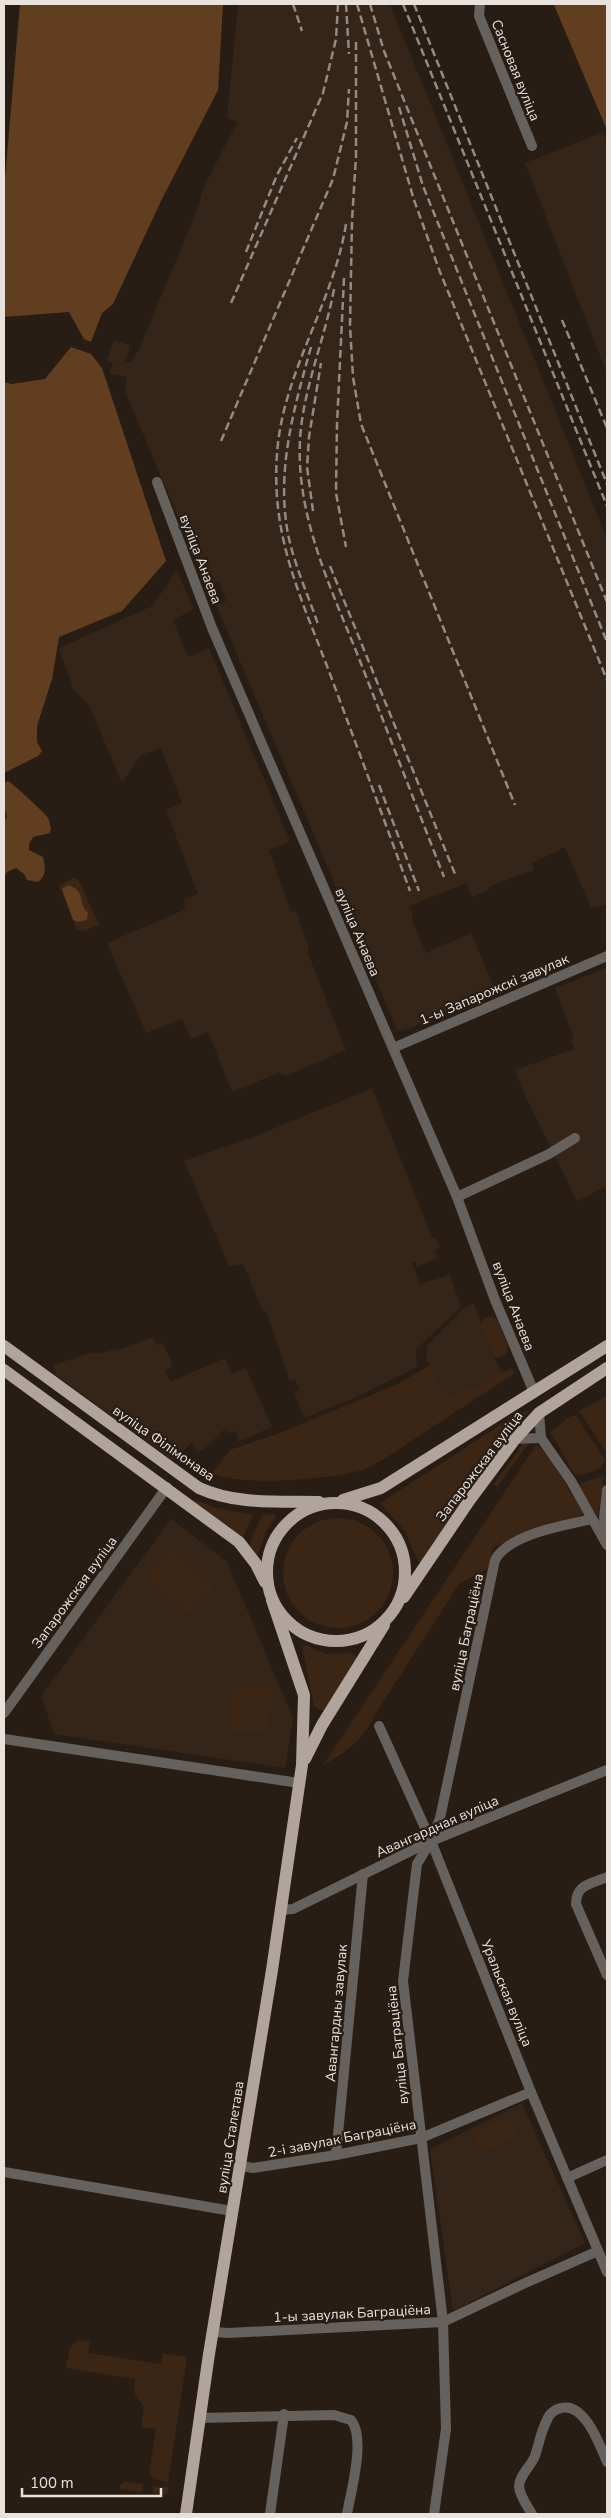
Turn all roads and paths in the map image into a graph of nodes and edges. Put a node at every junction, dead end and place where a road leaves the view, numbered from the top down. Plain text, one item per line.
1 (480, 4) edge
2 (532, 146) dead end
3 (157, 482) dead end
4 (607, 956) edge
5 (393, 1048) junction
6 (575, 1138) dead end
7 (458, 1197) junction
8 (4, 1346) edge
9 (607, 1346) edge
10 (607, 1368) edge
11 (4, 1370) edge
12 (607, 1376) edge
13 (581, 1384) junction
14 (534, 1392) junction
15 (538, 1413) junction
16 (541, 1438) junction
17 (515, 1439) junction
18 (167, 1487) junction
19 (607, 1490) edge
20 (333, 1502) junction
21 (606, 1508) edge
22 (592, 1519) junction
23 (607, 1544) edge
24 (270, 1595) junction
25 (398, 1605) junction
26 (389, 1618) junction
27 (4, 1714) edge
28 (379, 1726) dead end
29 (4, 1739) edge
30 (302, 1765) junction
31 (607, 1770) edge
32 (299, 1783) junction
33 (431, 1841) junction
34 (363, 1874) junction
35 (607, 1877) edge
36 (280, 1910) junction
37 (607, 1975) edge
38 (531, 2092) junction
39 (421, 2138) junction
40 (336, 2155) junction
41 (607, 2160) edge
42 (240, 2166) junction
43 (4, 2172) edge
44 (567, 2178) junction
45 (232, 2211) junction
46 (598, 2252) junction
47 (607, 2272) edge
48 (444, 2322) junction
49 (213, 2332) junction
50 (284, 2414) junction
51 (199, 2418) junction
52 (607, 2462) edge
53 (186, 2514) edge
54 (270, 2514) edge
55 (347, 2514) edge
56 (434, 2514) edge
57 (532, 2514) edge

1 - 2 street, Сасновая вуліца
3 - 5 street, вуліца Анаева
4 - 5 street, 1-ы Запарожскі завулак
5 - 7 street, вуліца Анаева
6 - 7 street
7 - 14 street, вуліца Анаева
8 - 20 main road, вуліца Філімонава
9 - 14 main road, Запарожская вуліца
10 - 13 main road, Запарожская вуліца
11 - 18 main road
12 - 13 street
13 - 15 main road, Запарожская вуліца
14 - 20 main road, Запарожская вуліца
15 - 16 street
15 - 17 main road, Запарожская вуліца
16 - 17 street
16 - 22 street
17 - 25 main road, Запарожская вуліца
18 - 24 main road
18 - 27 street, Запарожская вуліца
19 - 21 street
20 - 24 main road
20 - 25 main road
21 - 23 street
22 - 23 street
22 - 33 street, вуліца Баграціёна
24 - 26 main road
24 - 30 main road
25 - 26 main road
26 - 30 main road
28 - 33 street, Уральская вуліца
29 - 32 street
30 - 32 main road, вуліца Сталетава
31 - 33 street, Авангардная вуліца
32 - 36 main road, вуліца Сталетава
33 - 34 street, Авангардная вуліца
33 - 38 street, Уральская вуліца
33 - 39 street, вуліца Баграціёна
34 - 36 street, Авангардная вуліца
34 - 40 street, Авангардны завулак
35 - 37 street
36 - 42 main road, вуліца Сталетава
38 - 39 street, 2-і завулак Баграціёна
38 - 44 street, Уральская вуліца
39 - 40 street, 2-і завулак Баграціёна
39 - 48 street, вуліца Баграціёна
40 - 42 street, 2-і завулак Баграціёна
41 - 44 street
42 - 45 main road, вуліца Сталетава
43 - 45 street
44 - 46 street, Уральская вуліца
45 - 49 main road, вуліца Сталетава
46 - 47 street, Уральская вуліца
46 - 48 street, 1-ы завулак Баграціёна
48 - 49 street, 1-ы завулак Баграціёна
48 - 56 street, вуліца Баграціёна
49 - 51 main road, вуліца Сталетава
50 - 51 street
50 - 54 street
50 - 55 street
51 - 53 main road, вуліца Сталетава
52 - 57 street

